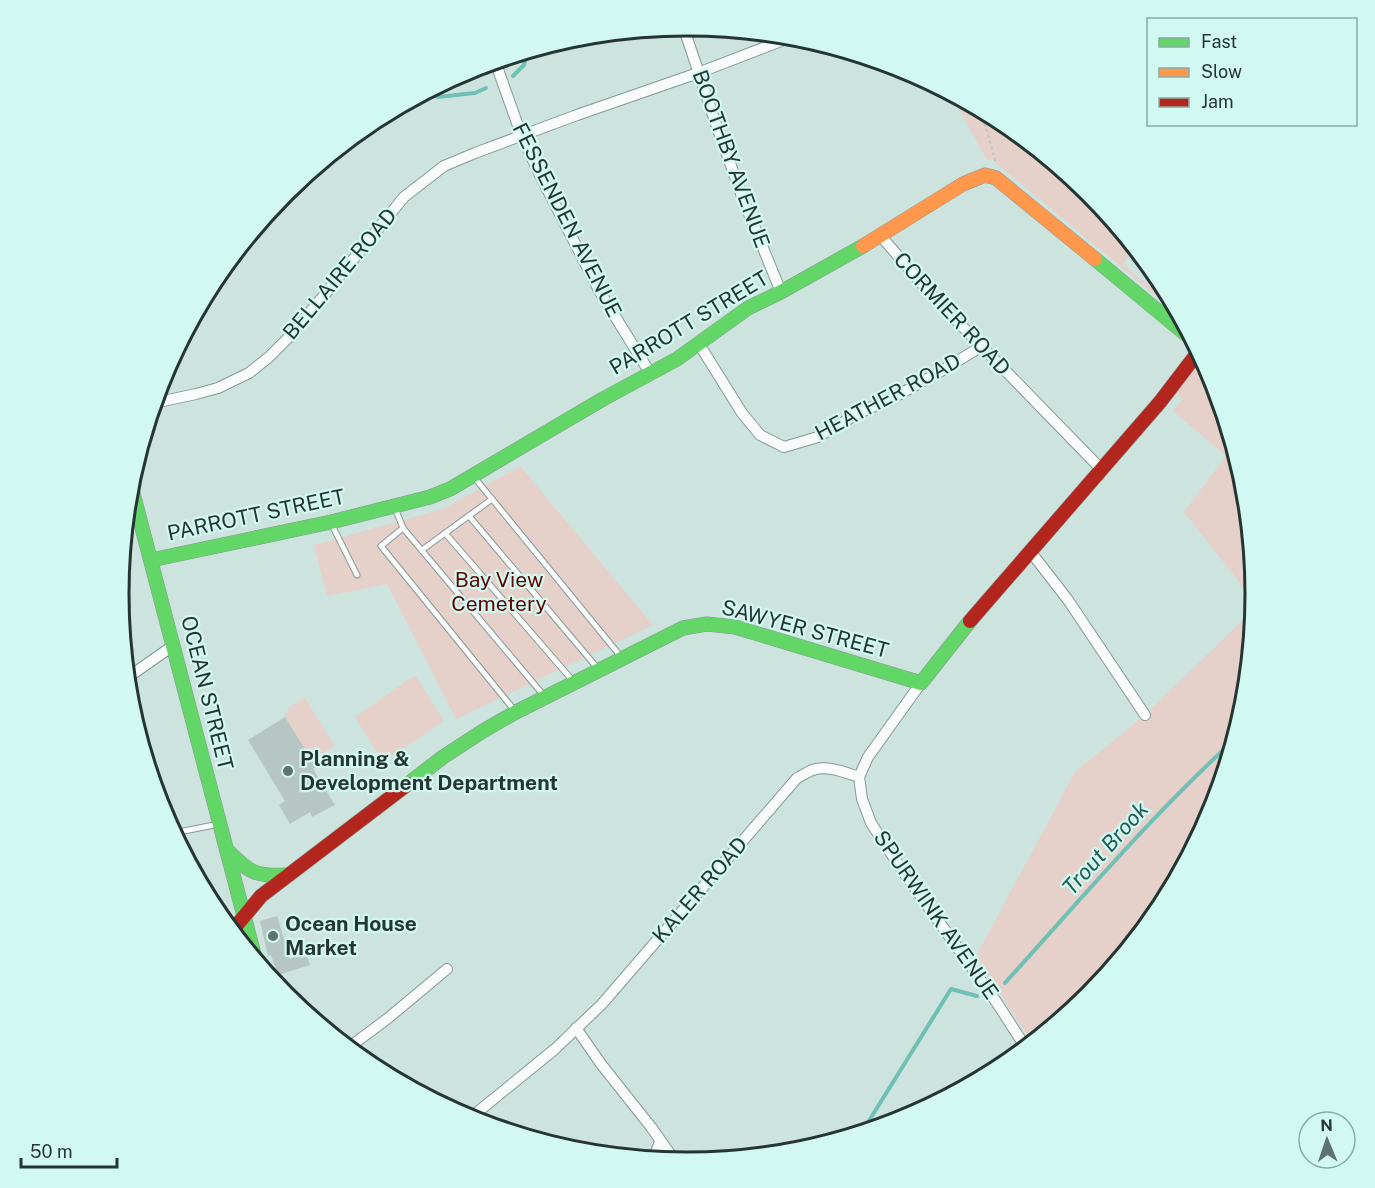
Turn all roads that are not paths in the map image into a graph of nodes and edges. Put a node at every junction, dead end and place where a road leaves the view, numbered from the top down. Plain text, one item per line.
1 (686, 36) edge
2 (775, 43) edge
3 (498, 70) edge
4 (699, 73) junction
5 (522, 137) junction
6 (880, 235) junction
7 (781, 292) junction
8 (1178, 328) edge
9 (699, 344) junction
10 (982, 346) junction
11 (1193, 359) edge
12 (650, 373) junction
13 (164, 401) edge
14 (1101, 469) junction
15 (473, 476) junction
16 (492, 499) junction
17 (136, 506) edge
18 (394, 506) junction
19 (469, 516) junction
20 (331, 522) junction
21 (404, 528) junction
22 (445, 533) junction
23 (422, 550) junction
24 (1030, 551) junction
25 (151, 560) junction
26 (357, 575) dead end
27 (174, 645) junction
28 (622, 658) junction
29 (599, 670) junction
30 (135, 672) edge
31 (574, 682) junction
32 (921, 683) junction
33 (545, 697) junction
34 (516, 712) junction
35 (1144, 715) dead end
36 (859, 777) junction
37 (219, 824) junction
38 (183, 831) edge
39 (226, 849) junction
40 (287, 875) junction
41 (244, 915) junction
42 (238, 923) edge
43 (251, 941) edge
44 (447, 969) dead end
45 (576, 1028) junction
46 (1021, 1041) edge
47 (355, 1042) edge
48 (478, 1111) edge
49 (660, 1142) junction
50 (656, 1151) edge
51 (667, 1151) edge

1 - 4 street, BOOTHBY AVENUE
2 - 4 street, BELLAIRE ROAD
3 - 5 street, FESSENDEN AVENUE
4 - 5 street, BELLAIRE ROAD
4 - 7 street, BOOTHBY AVENUE
5 - 12 street, FESSENDEN AVENUE
5 - 13 street, BELLAIRE ROAD
6 - 7 street, PARROTT STREET
6 - 8 street, PARROTT STREET
6 - 10 street, CORMIER ROAD
7 - 9 street, PARROTT STREET
9 - 10 street, HEATHER ROAD
9 - 12 street, PARROTT STREET
10 - 14 street, CORMIER ROAD
11 - 14 street
12 - 15 street, PARROTT STREET
14 - 24 street
15 - 16 lane
15 - 18 street, PARROTT STREET
16 - 19 lane
16 - 28 lane
17 - 25 street, OCEAN STREET
18 - 20 street, PARROTT STREET
18 - 21 lane
19 - 22 lane
19 - 29 lane
20 - 25 street, PARROTT STREET
20 - 26 lane
21 - 23 lane
21 - 34 lane
22 - 23 lane
22 - 31 lane
23 - 33 lane
24 - 32 street
24 - 35 street
25 - 27 street, OCEAN STREET
27 - 30 street
27 - 37 street, OCEAN STREET
28 - 29 street, SAWYER STREET
28 - 32 street, SAWYER STREET
29 - 31 street, SAWYER STREET
31 - 33 street, SAWYER STREET
32 - 36 street
33 - 34 street, SAWYER STREET
34 - 40 street, SAWYER STREET
36 - 45 street, KALER ROAD
36 - 46 street, SPURWINK AVENUE
37 - 38 lane
37 - 39 street, OCEAN STREET
39 - 40 street
39 - 41 street, OCEAN STREET
40 - 41 street, SAWYER STREET
41 - 42 street, SAWYER STREET
41 - 43 street, OCEAN STREET
44 - 47 street
45 - 48 street, KALER ROAD
45 - 49 street
49 - 50 street
49 - 51 street

